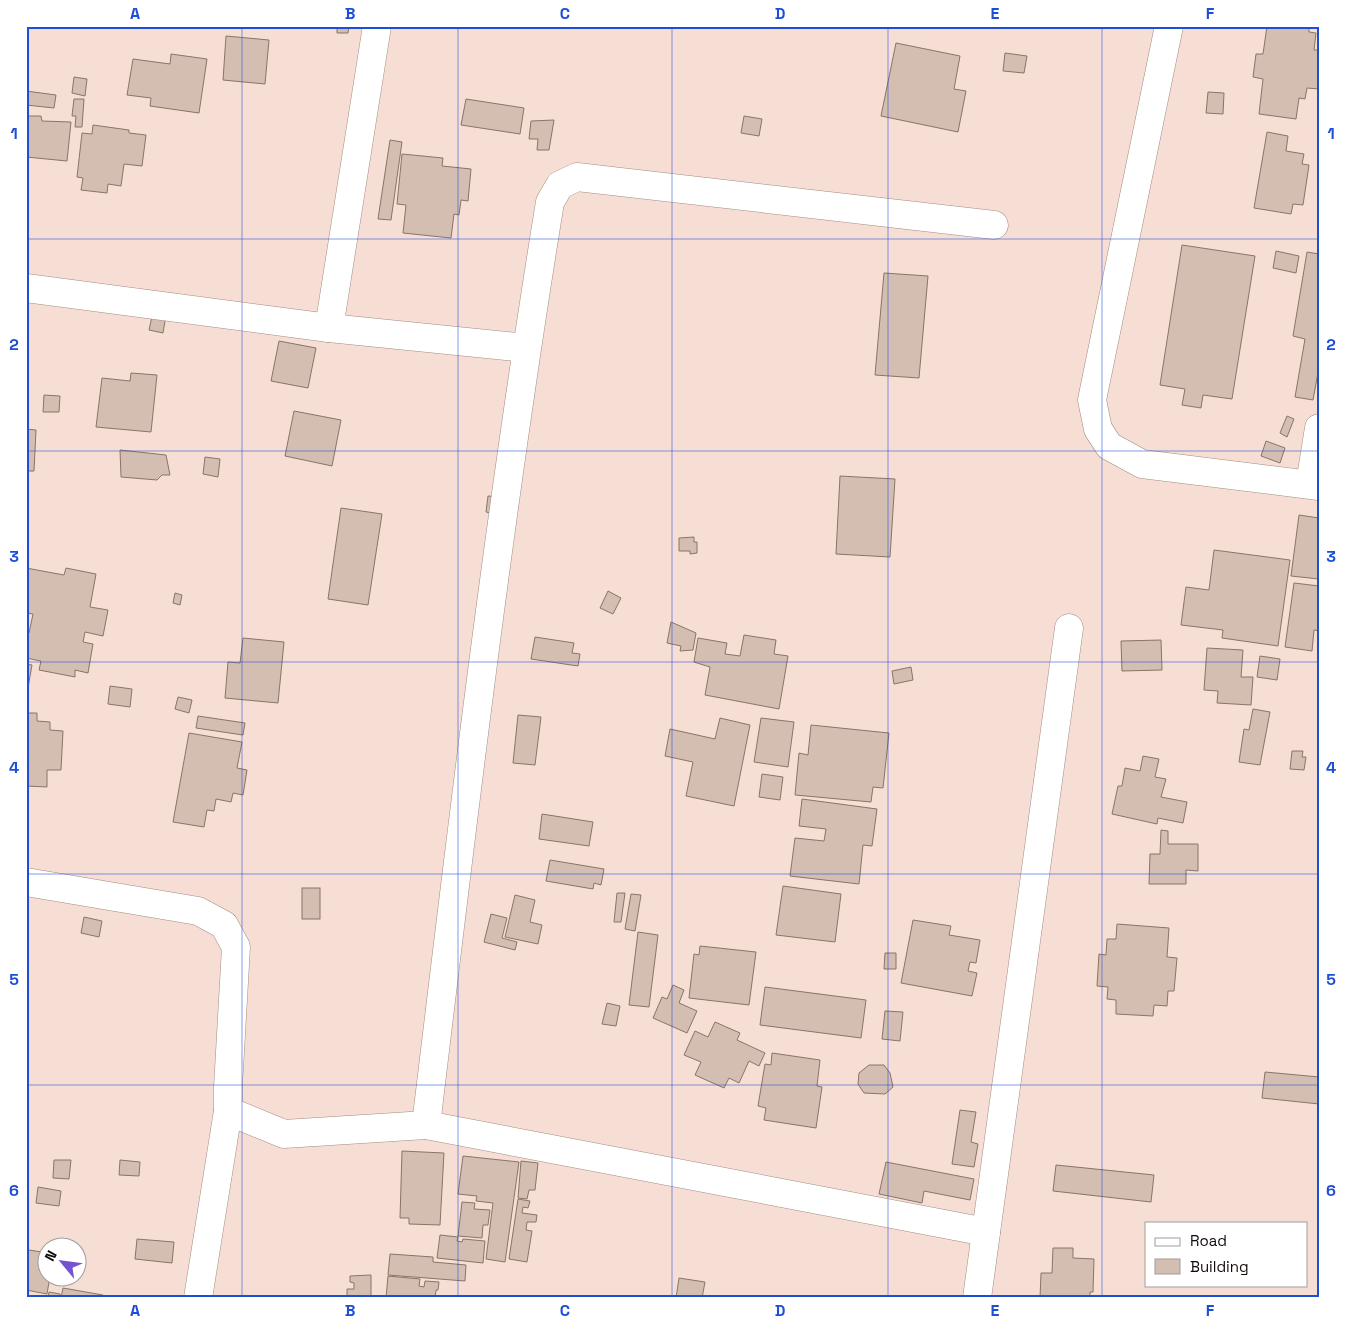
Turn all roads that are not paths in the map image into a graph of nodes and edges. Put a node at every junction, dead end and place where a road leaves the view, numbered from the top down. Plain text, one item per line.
1 (377, 26) edge
2 (1169, 26) edge
3 (994, 226) dead end
4 (26, 288) edge
5 (329, 328) junction
6 (526, 348) junction
7 (1319, 428) edge
8 (1315, 485) edge
9 (1069, 628) dead end
10 (26, 882) edge
11 (228, 1111) junction
12 (426, 1125) junction
13 (986, 1232) junction
14 (198, 1298) edge
15 (977, 1298) edge

1 - 5 street
2 - 8 street
3 - 6 street
4 - 5 street
5 - 6 street
6 - 12 street
7 - 8 street
9 - 13 street
10 - 11 street
11 - 12 street
11 - 14 street
12 - 13 street
13 - 15 street

